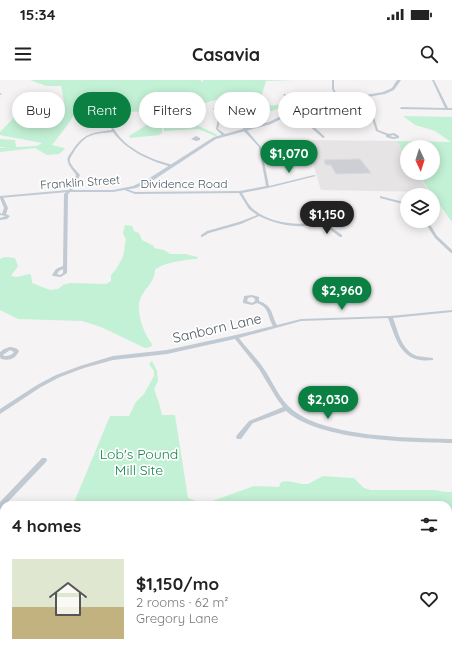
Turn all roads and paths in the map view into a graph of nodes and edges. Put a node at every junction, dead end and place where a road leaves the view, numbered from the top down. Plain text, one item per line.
1 (333, 80) edge
2 (399, 80) edge
3 (433, 80) edge
4 (335, 92) edge
5 (376, 95) edge
6 (401, 108) dead end
7 (447, 109) junction
8 (452, 109) edge
9 (278, 119) edge
10 (376, 127) edge
11 (112, 128) edge
12 (217, 128) edge
13 (314, 128) edge
14 (244, 129) junction
15 (113, 131) junction
16 (224, 135) junction
17 (388, 135) dead end
18 (324, 137) dead end
19 (198, 140) dead end
20 (206, 143) junction
21 (172, 166) junction
22 (314, 176) dead end
23 (268, 187) junction
24 (124, 189) junction
25 (68, 191) junction
26 (240, 192) junction
27 (1, 197) edge
28 (381, 197) dead end
29 (400, 202) edge
30 (341, 208) dead end
31 (2, 214) edge
32 (259, 215) junction
33 (0, 219) edge
34 (322, 222) junction
35 (430, 228) edge
36 (202, 236) dead end
37 (341, 236) dead end
38 (452, 252) edge
39 (65, 267) dead end
40 (257, 302) dead end
41 (452, 312) edge
42 (390, 317) junction
43 (276, 326) junction
44 (236, 338) junction
45 (431, 359) dead end
46 (287, 408) junction
47 (0, 412) edge
48 (240, 437) dead end
49 (452, 441) edge
50 (44, 460) dead end
51 (5, 501) edge

1 - 4 street
2 - 5 main road, Franklin Street
3 - 7 street
6 - 7 street
7 - 8 street
9 - 14 main road, Franklin Street
10 - 17 street
11 - 15 street
12 - 16 street
13 - 18 street
14 - 16 main road, Franklin Street
14 - 23 street
15 - 21 street
15 - 25 street
16 - 20 main road, Franklin Street
19 - 20 street
20 - 21 main road, Franklin Street
21 - 24 main road, Franklin Street
22 - 23 street, Dividence Road
23 - 26 street, Dividence Road
24 - 25 main road, Franklin Street
24 - 26 street, Dividence Road
25 - 27 main road, Franklin Street
25 - 39 street
26 - 32 street
27 - 31 street
28 - 29 street
30 - 34 street
31 - 33 street
32 - 34 street
32 - 36 street
34 - 37 street
35 - 38 street
40 - 43 street
41 - 42 street, Sanborn Lane
42 - 43 street, Sanborn Lane
42 - 45 street
43 - 44 street, Sanborn Lane
44 - 46 street
44 - 47 street, Sanborn Lane
46 - 48 street
46 - 49 street
50 - 51 street

